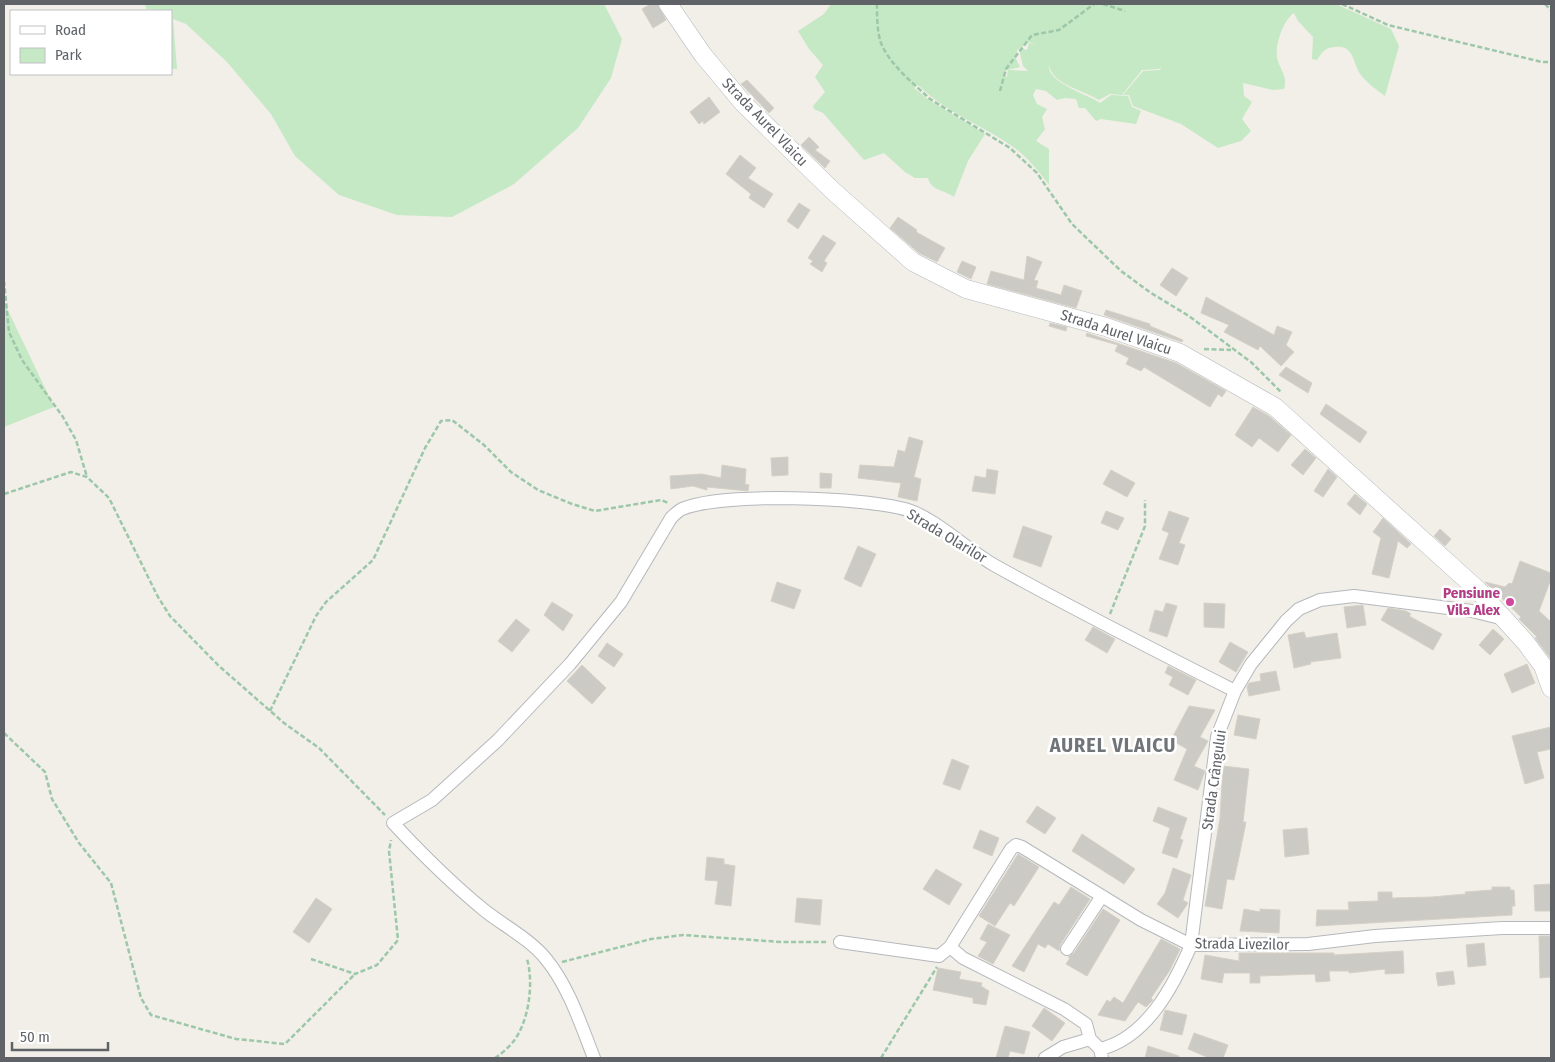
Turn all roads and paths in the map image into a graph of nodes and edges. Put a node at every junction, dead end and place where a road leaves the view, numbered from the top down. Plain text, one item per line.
1 (668, 4) edge
2 (876, 4) edge
3 (1094, 4) edge
4 (1103, 4) edge
5 (1342, 4) edge
6 (1545, 4) edge
7 (1551, 10) edge
8 (1125, 11) dead end
9 (1551, 62) edge
10 (1000, 90) dead end
11 (4, 280) edge
12 (1199, 349) dead end
13 (1232, 350) junction
14 (1287, 398) dead end
15 (87, 477) junction
16 (4, 494) edge
17 (1145, 500) dead end
18 (681, 509) junction
19 (1504, 619) junction
20 (1106, 624) junction
21 (1551, 688) edge
22 (1235, 691) junction
23 (270, 711) junction
24 (4, 733) edge
25 (393, 823) junction
26 (1102, 896) junction
27 (1551, 928) edge
28 (522, 937) junction
29 (840, 942) joint
30 (951, 945) junction
31 (1191, 945) junction
32 (1067, 949) dead end
33 (311, 959) dead end
34 (546, 959) junction
35 (355, 974) junction
36 (1090, 1039) junction
37 (1101, 1054) edge
38 (495, 1058) edge
39 (594, 1058) edge
40 (881, 1058) edge
41 (1045, 1058) edge

1 - 19 street, Strada Aurel Vlaicu
2 - 13 path
3 - 10 path
4 - 8 path
5 - 9 path
6 - 7 path
11 - 15 path
12 - 13 path
13 - 14 path
15 - 16 path
15 - 23 path
17 - 20 path
18 - 20 street, Strada Olarilor
18 - 23 path
18 - 25 street
19 - 21 street, Strada Aurel Vlaicu
19 - 22 street, Strada Crângului
20 - 22 street, Strada Olarilor
22 - 31 street, Strada Crângului
23 - 25 path
24 - 35 path
25 - 28 street
25 - 35 path
26 - 30 street, Strada Livezilor
26 - 31 street, Strada Livezilor
26 - 32 street
27 - 31 street, Strada Livezilor
28 - 34 street
28 - 38 path
29 - 30 street
29 - 34 path
30 - 36 street
30 - 40 path
31 - 37 street, Strada Crângului
33 - 35 path
34 - 39 street
36 - 37 street
36 - 41 street

